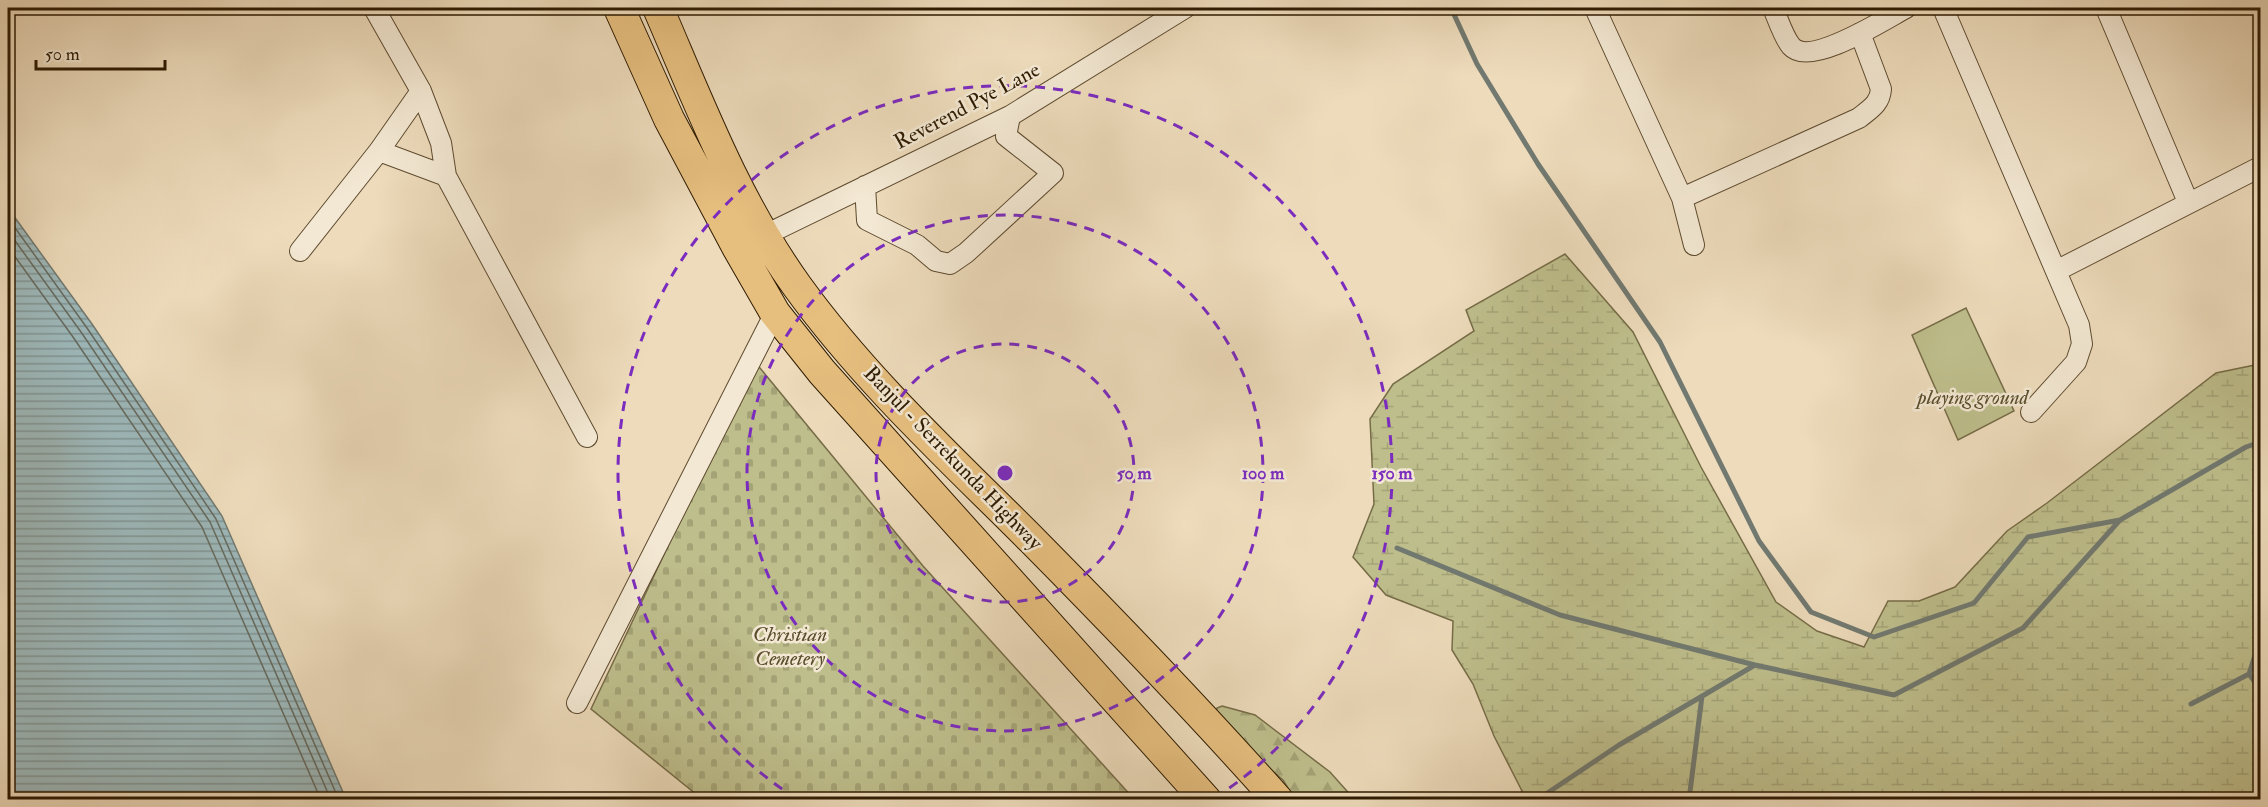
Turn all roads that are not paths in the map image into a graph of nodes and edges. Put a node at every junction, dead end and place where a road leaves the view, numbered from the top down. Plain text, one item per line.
1 (374, 8) edge
2 (619, 8) edge
3 (658, 8) edge
4 (1595, 8) edge
5 (1773, 8) edge
6 (1906, 8) edge
7 (1943, 8) edge
8 (2106, 8) edge
9 (1179, 9) edge
10 (1860, 33) junction
11 (421, 91) junction
12 (1010, 116) junction
13 (379, 151) junction
14 (2260, 167) edge
15 (446, 176) junction
16 (865, 186) junction
17 (1682, 198) junction
18 (2188, 202) junction
19 (765, 235) junction
20 (1694, 245) dead end
21 (737, 248) junction
22 (300, 251) dead end
23 (2056, 271) junction
24 (775, 313) junction
25 (2031, 412) dead end
26 (587, 437) dead end
27 (1033, 541) junction
28 (1004, 577) junction
29 (577, 703) dead end
30 (1206, 800) edge
31 (1278, 800) edge

1 - 11 street
2 - 21 highway, Banjul - Serrekunda Highway
3 - 19 highway, Banjul - Serrekunda Highway
4 - 17 street
5 - 10 street
6 - 10 street
7 - 23 street
8 - 18 street
9 - 12 street, Reverend Pye Lane
10 - 17 street
11 - 13 street
11 - 15 street
12 - 16 street, Reverend Pye Lane
12 - 16 street
13 - 15 street
13 - 22 street
14 - 18 street
15 - 26 street
16 - 19 street, Reverend Pye Lane
17 - 20 street
18 - 23 street
19 - 21 street, Reverend Pye Lane
19 - 27 highway, Banjul - Serrekunda Highway
21 - 24 highway, Banjul - Serrekunda Highway
23 - 25 street
24 - 28 highway, Banjul - Serrekunda Highway
24 - 29 street
27 - 28 highway
27 - 31 highway, Banjul - Serrekunda Highway
28 - 30 highway, Banjul - Serrekunda Highway

